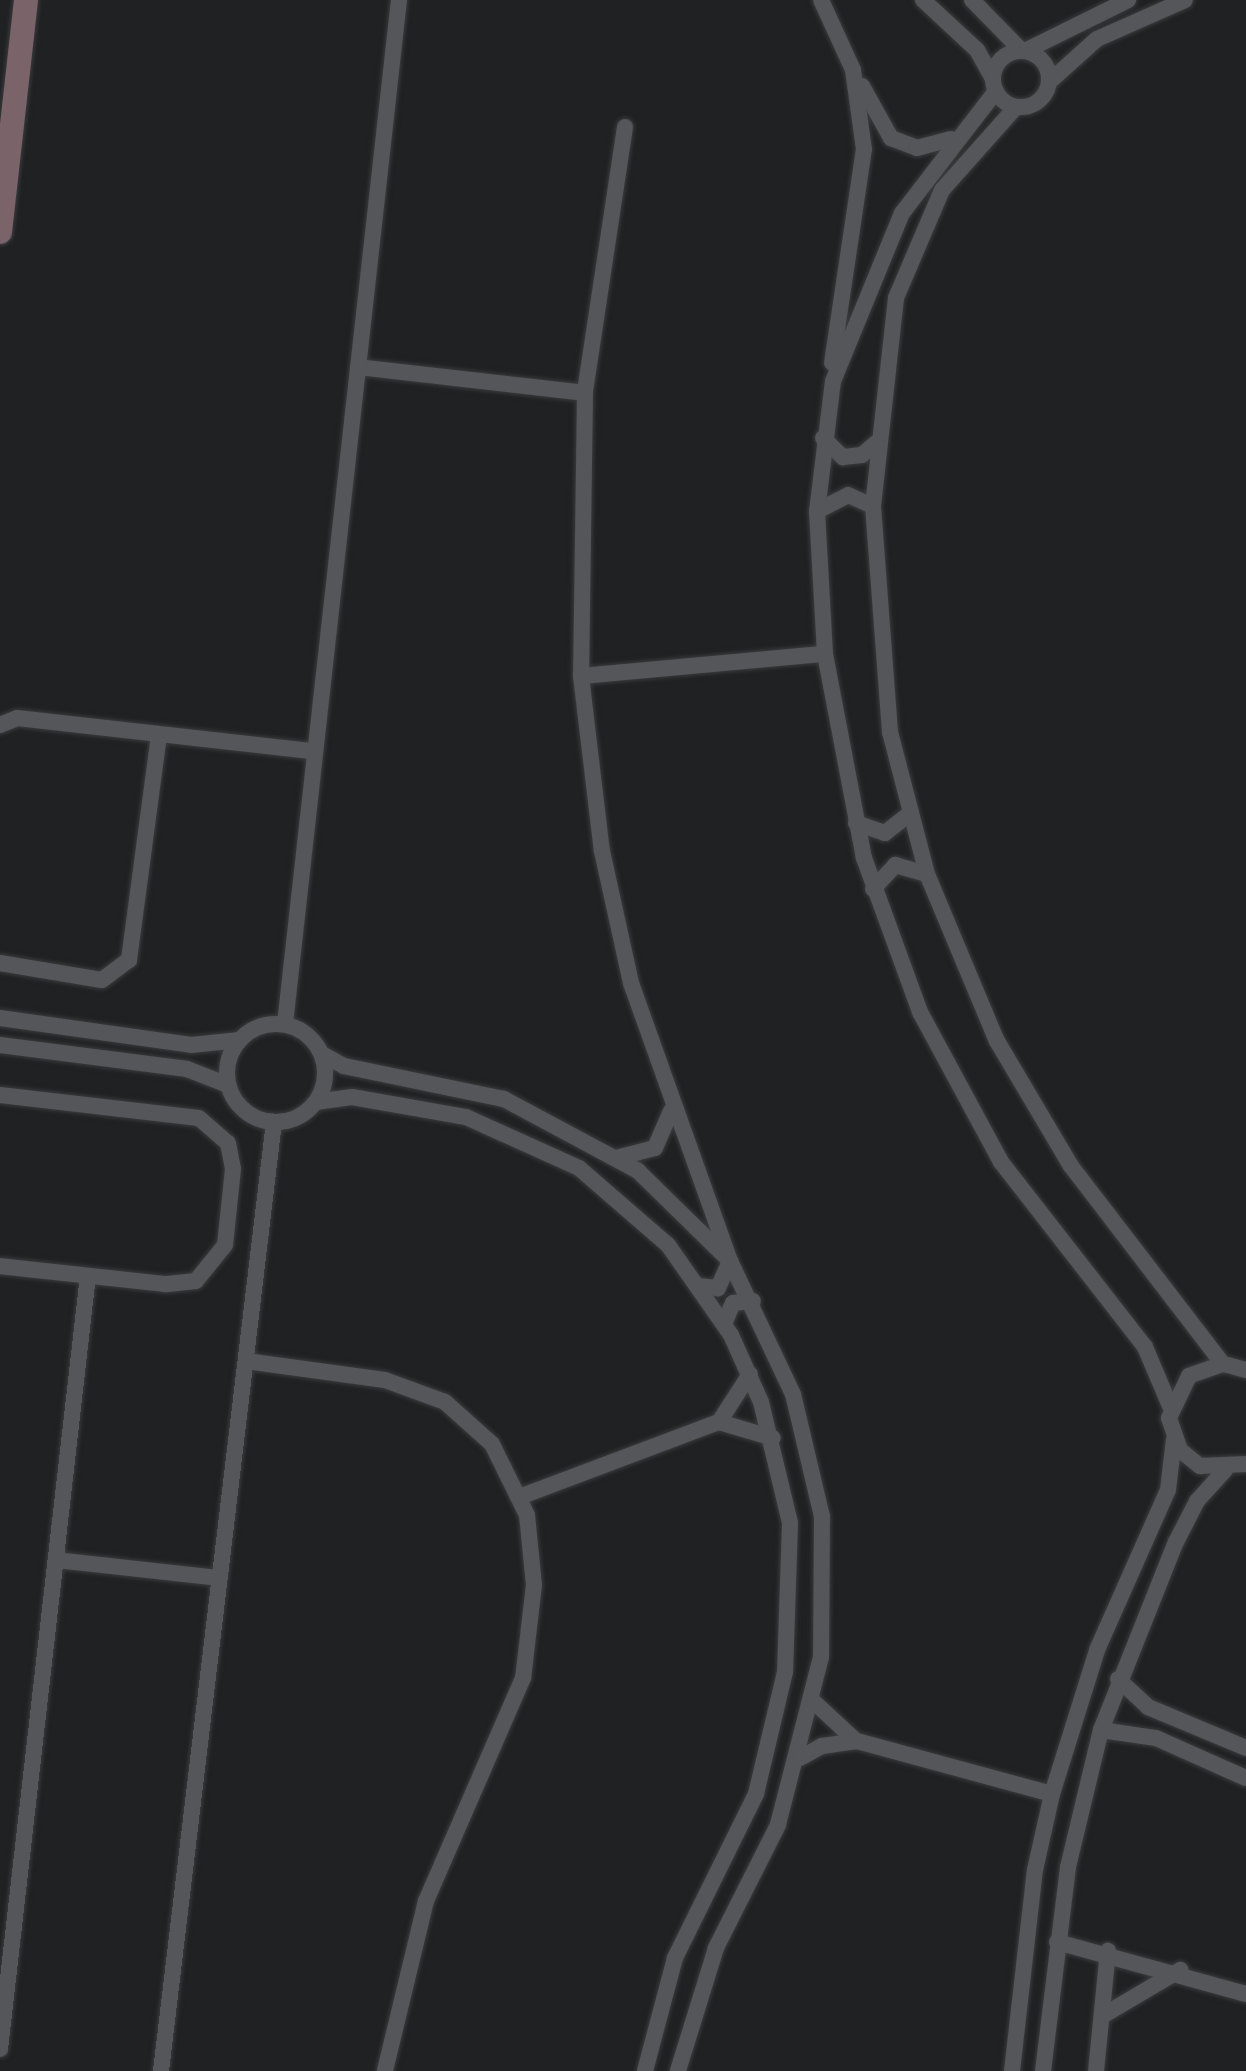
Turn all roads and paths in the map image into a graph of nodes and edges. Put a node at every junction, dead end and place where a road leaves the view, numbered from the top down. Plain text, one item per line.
1 (26, 0) edge
2 (399, 0) edge
3 (821, 0) edge
4 (923, 0) edge
5 (972, 0) edge
6 (1128, 0) edge
7 (1185, 0) edge
8 (1024, 51) junction
9 (853, 70) junction
10 (1049, 82) junction
11 (994, 85) junction
12 (1016, 107) junction
13 (625, 127) dead end
14 (956, 136) junction
15 (0, 232) edge
16 (358, 367) junction
17 (833, 381) junction
18 (585, 393) junction
19 (823, 438) junction
20 (876, 443) junction
21 (873, 506) junction
22 (817, 511) junction
23 (825, 654) junction
24 (581, 676) junction
25 (0, 725) edge
26 (159, 735) junction
27 (313, 751) junction
28 (909, 814) junction
29 (856, 823) junction
30 (927, 874) junction
31 (873, 889) junction
32 (0, 963) edge
33 (0, 1018) edge
34 (285, 1024) junction
35 (240, 1040) junction
36 (0, 1045) edge
37 (322, 1054) junction
38 (228, 1085) junction
39 (0, 1095) edge
40 (316, 1102) junction
41 (671, 1111) junction
42 (274, 1122) junction
43 (615, 1158) junction
44 (730, 1261) junction
45 (0, 1266) edge
46 (88, 1276) junction
47 (698, 1286) junction
48 (753, 1301) junction
49 (724, 1324) junction
50 (246, 1361) junction
51 (1223, 1364) junction
52 (1246, 1370) edge
53 (750, 1374) junction
54 (1170, 1406) junction
55 (719, 1422) junction
56 (773, 1438) junction
57 (1174, 1439) junction
58 (1246, 1464) edge
59 (1225, 1470) junction
60 (522, 1496) junction
61 (56, 1560) junction
62 (219, 1578) junction
63 (1118, 1679) junction
64 (813, 1701) junction
65 (1101, 1730) junction
66 (857, 1741) junction
67 (1246, 1748) edge
68 (800, 1758) junction
69 (1246, 1778) edge
70 (1052, 1794) junction
71 (1057, 1942) junction
72 (1108, 1951) junction
73 (1180, 1970) junction
74 (1246, 1994) edge
75 (1102, 2016) junction
76 (0, 2049) edge
77 (161, 2071) edge
78 (385, 2071) edge
79 (645, 2071) edge
80 (678, 2071) edge
81 (1012, 2071) edge
82 (1043, 2071) edge
83 (1096, 2071) edge

1 - 15 street
2 - 16 street
3 - 9 street
4 - 11 street
5 - 8 street
6 - 8 street
7 - 10 street
8 - 10 street
8 - 11 street
9 - 14 street
9 - 17 street
10 - 12 street
11 - 12 street
11 - 14 street
12 - 20 street
13 - 18 street
14 - 17 street
16 - 18 street
16 - 27 street
17 - 19 street
18 - 24 street
19 - 20 street
19 - 22 street
20 - 21 street
21 - 22 street
21 - 28 street
22 - 23 street
23 - 24 street
23 - 29 street
24 - 41 street
25 - 26 street
26 - 27 street
26 - 32 street
27 - 34 street
28 - 29 street
28 - 30 street
29 - 31 street
30 - 31 street
30 - 51 street
31 - 54 street
33 - 35 street
34 - 35 street
34 - 37 street
35 - 38 street
36 - 38 street
37 - 40 street
37 - 43 street
38 - 42 street
39 - 46 street
40 - 42 street
40 - 47 street
41 - 43 street
41 - 44 street
42 - 50 street
43 - 44 street
44 - 47 street
44 - 48 street
45 - 46 street
46 - 61 street
47 - 49 street
48 - 49 street
48 - 64 street
49 - 53 street
50 - 60 street
50 - 62 street
51 - 52 street
51 - 54 street
53 - 55 street
53 - 56 street
54 - 57 street
55 - 56 street
55 - 60 street
56 - 79 street
57 - 59 street
57 - 70 street
58 - 59 street
59 - 63 street
60 - 78 street
61 - 62 street
61 - 76 street
62 - 77 street
63 - 65 street
63 - 67 street
64 - 66 street
64 - 68 street
65 - 69 street
65 - 71 street
66 - 68 street
66 - 70 street
68 - 80 street
70 - 81 street
71 - 72 street
71 - 82 street
72 - 73 street
72 - 75 street
73 - 74 street
73 - 75 street
75 - 83 street

